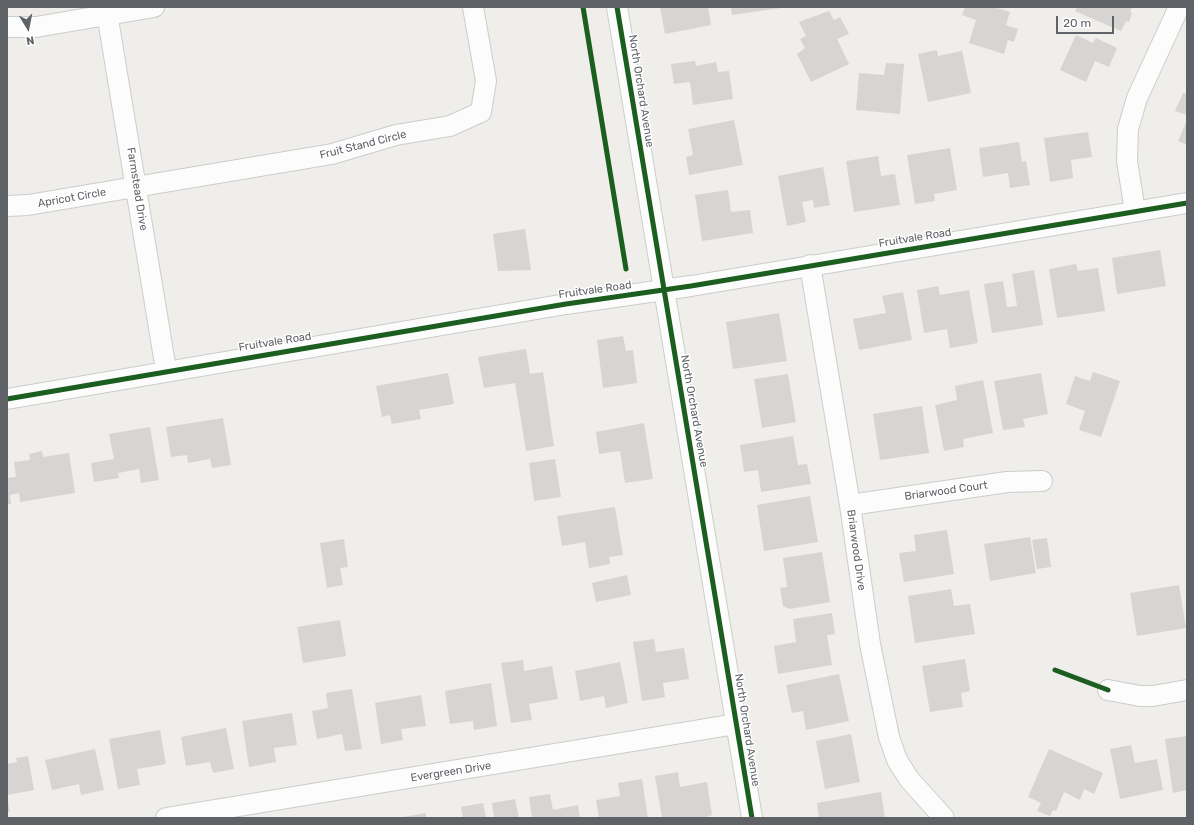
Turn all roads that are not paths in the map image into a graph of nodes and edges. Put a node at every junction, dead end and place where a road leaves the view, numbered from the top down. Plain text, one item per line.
1 (154, 7) edge
2 (473, 7) edge
3 (617, 7) edge
4 (1179, 7) edge
5 (107, 11) edge
6 (7, 27) edge
7 (137, 186) junction
8 (1187, 203) edge
9 (7, 206) edge
10 (1135, 211) junction
11 (810, 265) junction
12 (664, 290) junction
13 (166, 370) junction
14 (7, 399) edge
15 (1042, 481) dead end
16 (850, 505) junction
17 (1108, 690) dead end
18 (1187, 690) edge
19 (736, 724) junction
20 (166, 818) edge
21 (752, 818) edge
22 (944, 818) edge

1 - 5 street
2 - 7 street, Fruit Stand Circle
3 - 12 street, North Orchard Avenue
4 - 10 street
5 - 6 street
5 - 7 street, Farmstead Drive
7 - 9 street, Apricot Circle
7 - 13 street, Farmstead Drive
8 - 10 street, Fruitvale Road
10 - 11 street, Fruitvale Road
11 - 12 street, Fruitvale Road
11 - 16 street, Briarwood Drive
12 - 13 street, Fruitvale Road
12 - 19 street, North Orchard Avenue
13 - 14 street, Fruitvale Road
15 - 16 street, Briarwood Court
16 - 22 street, Briarwood Drive
17 - 18 street
19 - 20 street, Evergreen Drive
19 - 21 street, North Orchard Avenue

